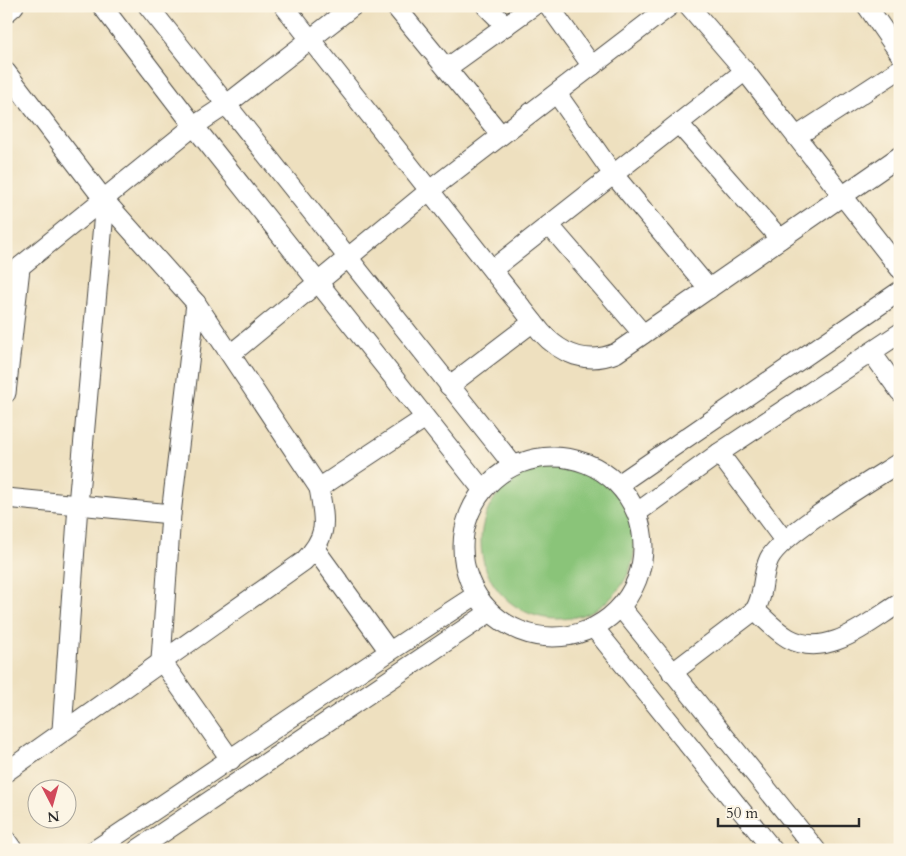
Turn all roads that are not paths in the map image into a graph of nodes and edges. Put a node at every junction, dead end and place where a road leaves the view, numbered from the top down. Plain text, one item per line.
1 (14, 6) edge
2 (102, 6) edge
3 (148, 6) edge
4 (284, 6) edge
5 (353, 6) edge
6 (395, 6) edge
7 (486, 6) edge
8 (533, 6) edge
9 (548, 6) edge
10 (670, 6) edge
11 (689, 6) edge
12 (866, 6) edge
13 (6, 13) edge
14 (506, 26) junction
15 (308, 39) junction
16 (900, 54) edge
17 (592, 66) junction
18 (447, 68) junction
19 (900, 69) edge
20 (745, 71) junction
21 (6, 72) edge
22 (556, 94) junction
23 (226, 105) junction
24 (679, 124) junction
25 (194, 126) junction
26 (501, 135) junction
27 (797, 136) junction
28 (900, 156) edge
29 (613, 174) junction
30 (430, 190) junction
31 (845, 196) junction
32 (105, 201) junction
33 (549, 226) junction
34 (780, 239) junction
35 (346, 257) junction
36 (493, 269) junction
37 (900, 269) edge
38 (13, 273) edge
39 (318, 281) junction
40 (709, 289) junction
41 (900, 291) edge
42 (196, 302) junction
43 (533, 322) junction
44 (643, 334) junction
45 (900, 334) edge
46 (872, 353) junction
47 (231, 354) junction
48 (449, 386) junction
49 (6, 392) edge
50 (900, 392) edge
51 (426, 418) junction
52 (719, 453) junction
53 (900, 462) edge
54 (513, 465) junction
55 (619, 484) junction
56 (319, 488) junction
57 (482, 489) junction
58 (6, 498) edge
59 (78, 506) junction
60 (638, 512) junction
61 (171, 514) junction
62 (784, 540) junction
63 (316, 549) junction
64 (476, 595) junction
65 (900, 603) edge
66 (622, 609) junction
67 (755, 610) junction
68 (490, 612) junction
69 (595, 629) junction
70 (389, 651) junction
71 (161, 660) junction
72 (672, 673) junction
73 (62, 730) junction
74 (231, 760) junction
75 (6, 772) edge
76 (6, 840) edge
77 (14, 850) edge
78 (95, 850) edge
79 (137, 850) edge
80 (774, 850) edge
81 (816, 850) edge

1 - 13 street
2 - 25 street
3 - 23 street
4 - 15 street
5 - 15 street
6 - 18 street
7 - 14 street
8 - 14 street
9 - 17 street
10 - 17 street
11 - 20 street
12 - 16 street
14 - 18 street
15 - 23 street
15 - 30 street
17 - 22 street
18 - 26 street
19 - 27 street
20 - 24 street
20 - 27 street
21 - 32 street
22 - 26 street
22 - 29 street
23 - 25 street
23 - 35 street
24 - 29 street
24 - 34 street
25 - 32 street
25 - 39 street
26 - 30 street
27 - 31 street
28 - 31 street
29 - 33 street
29 - 40 street
30 - 35 street
30 - 36 street
31 - 34 street
31 - 37 street
32 - 38 street
32 - 42 street
32 - 59 street
33 - 36 street
33 - 44 street
34 - 40 street
35 - 39 street
35 - 48 street
36 - 43 street
38 - 49 street
39 - 47 street
39 - 51 street
40 - 44 street
41 - 55 street
42 - 47 street
42 - 61 street
43 - 44 street
43 - 48 street
45 - 46 street
46 - 50 street
46 - 52 street
47 - 56 street
48 - 54 street
51 - 56 street
51 - 57 street
52 - 60 street
52 - 62 street
53 - 62 street
54 - 55 street
54 - 57 street
55 - 60 street
56 - 63 street
57 - 64 street
58 - 59 street
59 - 61 street
59 - 73 street
60 - 66 street
61 - 71 street
62 - 67 street
63 - 70 street
63 - 71 street
64 - 68 street
64 - 70 street
65 - 67 street
66 - 69 street
66 - 72 street
67 - 72 street
68 - 69 street
68 - 79 street
69 - 80 street
70 - 74 street
71 - 73 street
71 - 74 street
72 - 81 street
73 - 75 street
74 - 78 street
76 - 77 street

